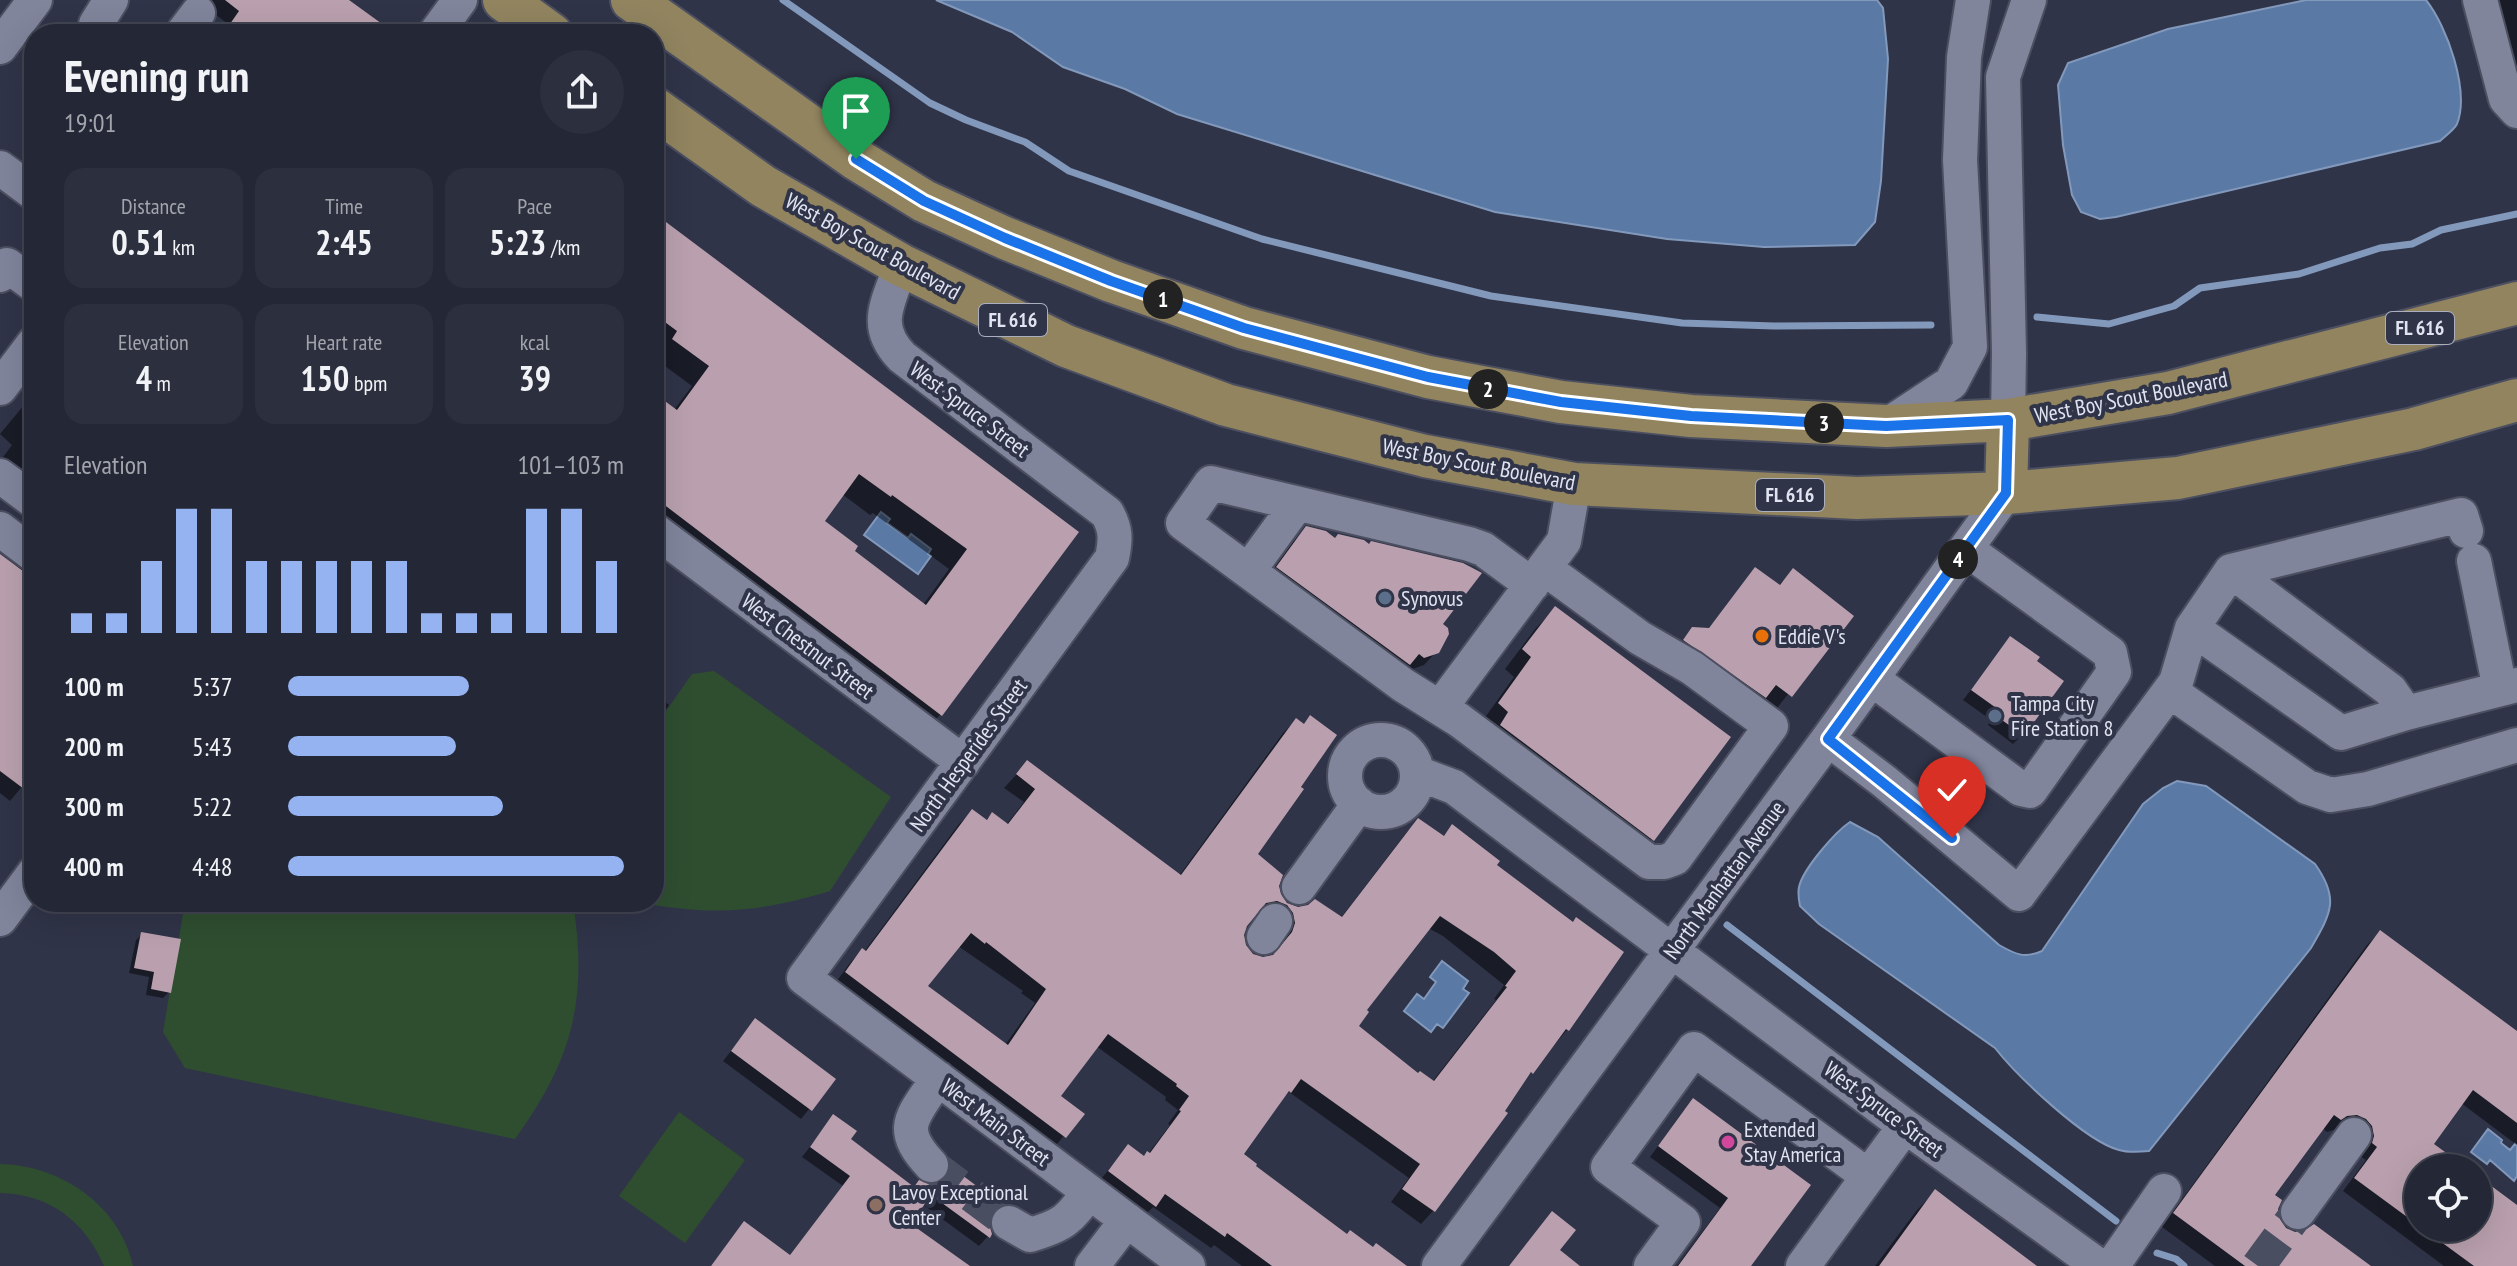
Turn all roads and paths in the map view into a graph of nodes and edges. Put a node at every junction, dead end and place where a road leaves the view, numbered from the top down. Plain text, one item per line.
1 (35, 0) edge
2 (460, 0) edge
3 (504, 0) edge
4 (632, 0) edge
5 (1973, 0) edge
6 (2029, 0) edge
7 (2480, 0) edge
8 (442, 24) edge
9 (537, 24) edge
10 (652, 24) edge
11 (664, 37) edge
12 (0, 47) edge
13 (2517, 111) edge
14 (664, 115) edge
15 (0, 168) edge
16 (24, 186) edge
17 (901, 265) junction
18 (0, 275) edge
19 (24, 278) edge
20 (2517, 303) edge
21 (24, 356) edge
22 (0, 388) edge
23 (2517, 400) edge
24 (2468, 414) junction
25 (2517, 418) edge
26 (2008, 420) junction
27 (1886, 426) junction
28 (0, 476) edge
29 (1574, 484) junction
30 (2006, 493) junction
31 (24, 494) edge
32 (1297, 504) junction
33 (0, 507) edge
34 (1114, 526) joint
35 (664, 533) edge
36 (24, 538) edge
37 (1966, 549) junction
38 (1249, 570) junction
39 (2231, 571) junction
40 (1538, 577) junction
41 (2192, 628) junction
42 (1872, 679) junction
43 (2509, 687) edge
44 (2170, 691) junction
45 (1440, 708) junction
46 (2406, 713) junction
47 (1828, 739) junction
48 (2517, 745) edge
49 (963, 762) junction
50 (1417, 773) junction
51 (1728, 784) junction
52 (1359, 804) junction
53 (1772, 816) junction
54 (24, 887) edge
55 (1299, 887) dead end
56 (0, 919) edge
57 (1672, 951) junction
58 (804, 978) joint
59 (938, 1078) junction
60 (1905, 1126) junction
61 (2354, 1135) dead end
62 (931, 1165) tunnel mouth
63 (1868, 1176) junction
64 (2164, 1191) dead end
65 (1083, 1201) junction
66 (2298, 1212) tunnel mouth
67 (1127, 1220) junction
68 (1009, 1223) tunnel mouth
69 (1180, 1264) edge
70 (1092, 1266) edge
71 (1439, 1266) edge
72 (1651, 1266) edge
73 (1803, 1266) edge
74 (2099, 1266) edge
75 (2112, 1266) edge

1 - 12 street
2 - 8 street
3 - 9 main road
4 - 10 main road, West Boy Scout Boulevard / FL 616
5 - 27 street
6 - 26 street
7 - 13 street
11 - 27 main road, West Boy Scout Boulevard / FL 616
14 - 17 main road, West Boy Scout Boulevard / FL 616
15 - 16 street
17 - 29 main road, West Boy Scout Boulevard / FL 616
17 - 34 street, West Spruce Street
18 - 19 street
20 - 26 main road, West Boy Scout Boulevard / FL 616
21 - 22 street
23 - 24 main road, West Boy Scout Boulevard / FL 616
24 - 25 street
24 - 30 main road, West Boy Scout Boulevard / FL 616
26 - 27 main road, West Boy Scout Boulevard / FL 616
26 - 30 main road
28 - 31 street
29 - 30 main road, West Boy Scout Boulevard / FL 616
29 - 40 street
30 - 37 street, North Manhattan Avenue
32 - 38 street
32 - 38 street
32 - 40 street
33 - 36 street
34 - 49 street, North Hesperides Street
35 - 49 street, West Chestnut Street
37 - 42 street, North Manhattan Avenue
37 - 42 street
38 - 45 street
39 - 41 street
39 - 43 street
39 - 46 street
40 - 45 street
40 - 51 street
41 - 44 street
41 - 46 street
42 - 47 street, North Manhattan Avenue
43 - 46 street
44 - 47 street
44 - 48 street
45 - 51 street
47 - 53 street, North Manhattan Avenue
49 - 58 street, North Hesperides Street
50 - 52 street
50 - 52 street
50 - 57 street, West Spruce Street
51 - 53 street
52 - 55 street
53 - 57 street, North Manhattan Avenue
54 - 56 street
57 - 60 street, West Spruce Street
57 - 71 street, North Manhattan Avenue
58 - 59 street, West Main Street
59 - 62 street
59 - 65 street, West Main Street
60 - 63 street
60 - 74 street, West Spruce Street
61 - 66 street
63 - 72 street
63 - 73 street
64 - 75 street
65 - 67 street, West Main Street
65 - 68 street
67 - 69 street, West Main Street
67 - 70 street

